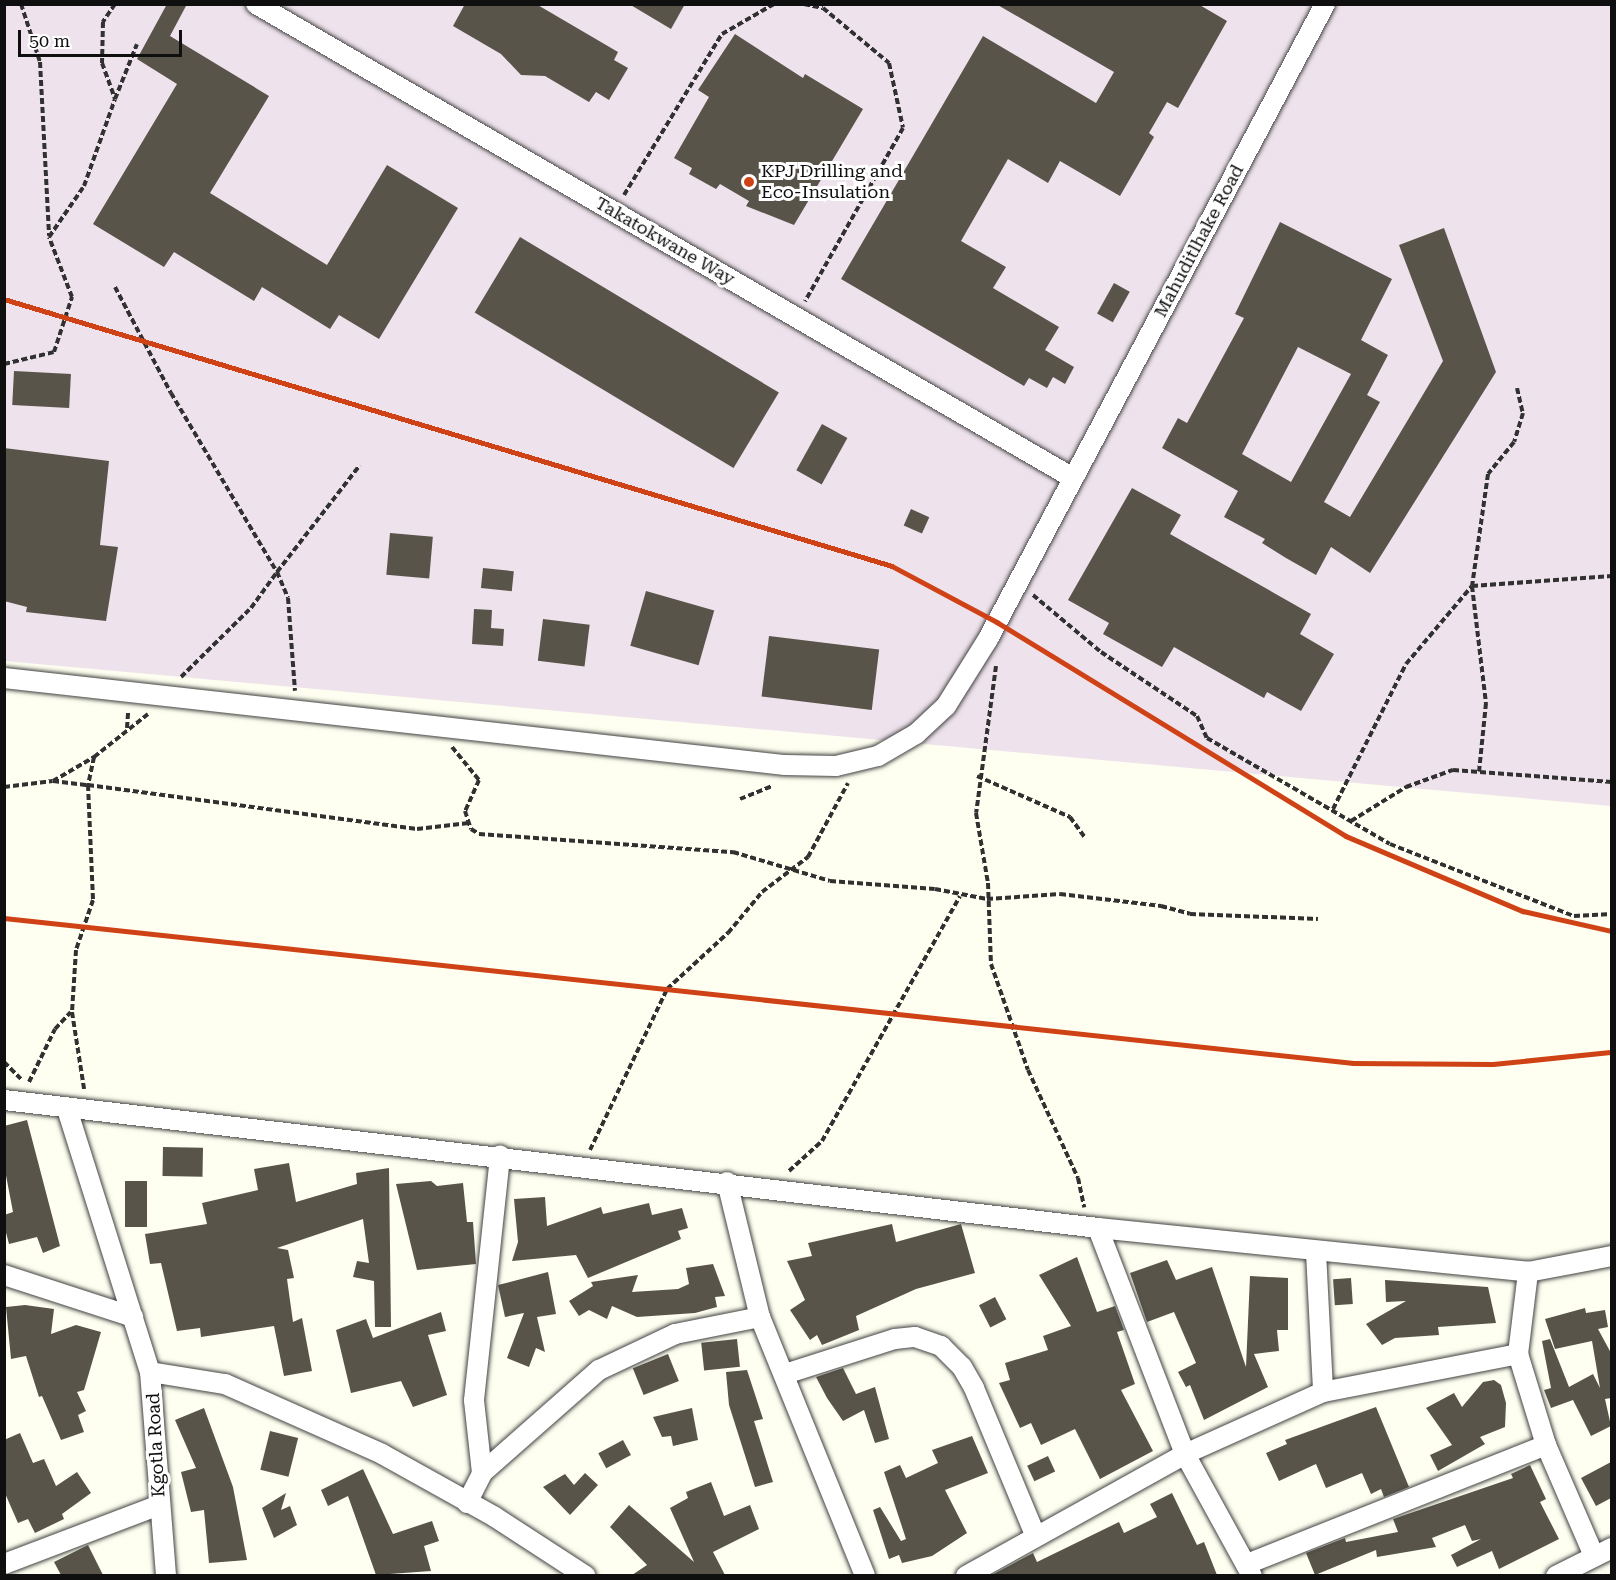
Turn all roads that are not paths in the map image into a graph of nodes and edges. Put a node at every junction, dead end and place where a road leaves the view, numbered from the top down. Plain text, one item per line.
1 (256, 4) edge
2 (1325, 4) edge
3 (1073, 478) junction
4 (4, 678) edge
5 (4, 1100) edge
6 (67, 1109) junction
7 (500, 1155) junction
8 (727, 1182) junction
9 (1092, 1222) junction
10 (1316, 1252) junction
11 (1611, 1256) edge
12 (1528, 1272) junction
13 (4, 1275) edge
14 (133, 1317) junction
15 (760, 1317) junction
16 (1518, 1354) junction
17 (150, 1372) junction
18 (785, 1374) junction
19 (1323, 1392) junction
20 (1546, 1444) junction
21 (1185, 1454) junction
22 (482, 1473) junction
23 (467, 1503) junction
24 (159, 1505) junction
25 (1036, 1538) junction
26 (1603, 1552) edge
27 (4, 1564) edge
28 (1249, 1570) edge
29 (166, 1575) edge
30 (586, 1575) edge
31 (865, 1575) edge
32 (966, 1575) edge
33 (1556, 1575) edge

1 - 3 street, Takatokwane Way
2 - 3 street, Mahuditlhake Road
3 - 4 street, Mahuditlhake Road
5 - 6 street
6 - 7 street
6 - 14 street, Kgotla Road
7 - 8 street
7 - 22 street
8 - 9 street
8 - 15 street
9 - 10 street
9 - 21 street
10 - 12 street
10 - 19 street
11 - 12 street
12 - 16 street
13 - 14 street
14 - 17 street, Kgotla Road
15 - 18 street
15 - 22 street
16 - 19 street
16 - 20 street
17 - 23 street
17 - 24 street, Kgotla Road
18 - 25 street
18 - 31 street
19 - 21 street
20 - 26 street
20 - 28 street
21 - 25 street
21 - 28 street
22 - 23 street
23 - 30 street
24 - 27 street
24 - 29 street, Kgotla Road
25 - 32 street
26 - 33 street

